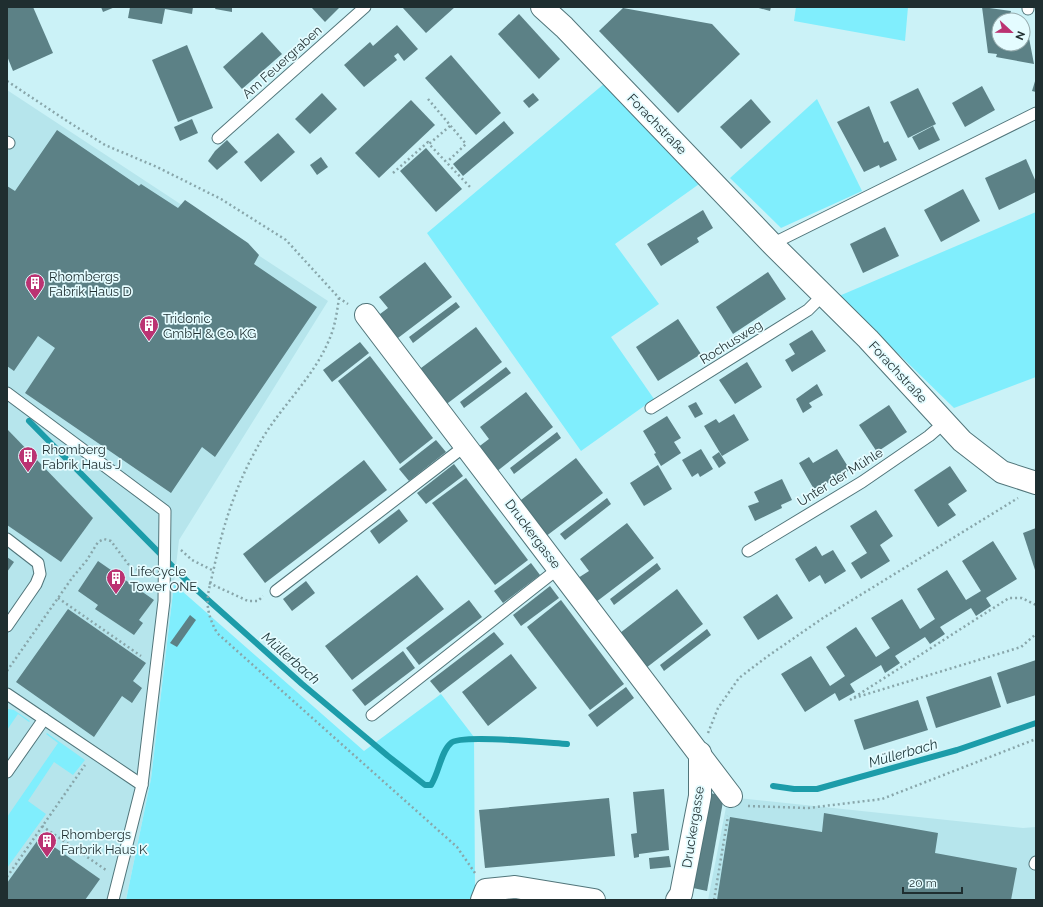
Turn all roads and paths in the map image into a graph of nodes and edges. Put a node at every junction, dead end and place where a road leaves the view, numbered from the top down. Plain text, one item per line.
1 (365, 7) edge
2 (542, 7) edge
3 (7, 81) edge
4 (428, 99) dead end
5 (1036, 114) edge
6 (450, 126) junction
7 (218, 138) dead end
8 (429, 144) junction
9 (447, 162) junction
10 (392, 173) dead end
11 (470, 187) dead end
12 (772, 244) junction
13 (823, 295) junction
14 (366, 315) dead end
15 (7, 393) edge
16 (651, 408) dead end
17 (944, 422) junction
18 (465, 446) junction
19 (1031, 482) edge
20 (7, 539) edge
21 (748, 551) dead end
22 (196, 562) dead end
23 (559, 568) junction
24 (214, 571) junction
25 (209, 583) junction
26 (164, 584) junction
27 (276, 591) joint
28 (58, 598) junction
29 (1036, 605) edge
30 (7, 626) edge
31 (1036, 634) edge
32 (156, 667) junction
33 (7, 671) edge
34 (7, 694) edge
35 (372, 715) dead end
36 (44, 719) junction
37 (1036, 739) edge
38 (94, 752) junction
39 (700, 753) junction
40 (7, 772) edge
41 (142, 785) junction
42 (730, 801) junction
43 (42, 826) junction
44 (7, 876) edge
45 (118, 879) junction
46 (484, 895) edge
47 (113, 900) edge
48 (594, 900) edge
49 (677, 900) edge
50 (714, 900) edge

1 - 7 lane, Am Feuergraben
2 - 12 street, Forachstraße
3 - 24 path
4 - 6 path
5 - 12 lane
6 - 8 path
6 - 9 path
8 - 9 path
8 - 10 path
9 - 11 path
12 - 13 street, Forachstraße
13 - 16 lane, Rochusweg
13 - 17 street, Forachstraße
14 - 18 street, Druckergasse
15 - 26 lane
17 - 19 street, Forachstraße
17 - 21 lane, Unter der Mühle
18 - 23 street, Druckergasse
18 - 27 lane
19 - 39 path
20 - 30 lane
22 - 24 path
23 - 35 lane
23 - 39 street, Druckergasse
24 - 25 path
25 - 27 path
25 - 46 path
26 - 28 path
26 - 32 lane
28 - 32 path
28 - 33 path
29 - 31 path
32 - 41 lane
34 - 36 lane
36 - 38 lane
36 - 40 lane
37 - 42 path
38 - 41 lane
38 - 43 path
39 - 42 street, Druckergasse
39 - 49 street, Druckergasse
41 - 45 lane
42 - 50 path
43 - 44 path
43 - 45 path
45 - 47 lane
46 - 48 street

